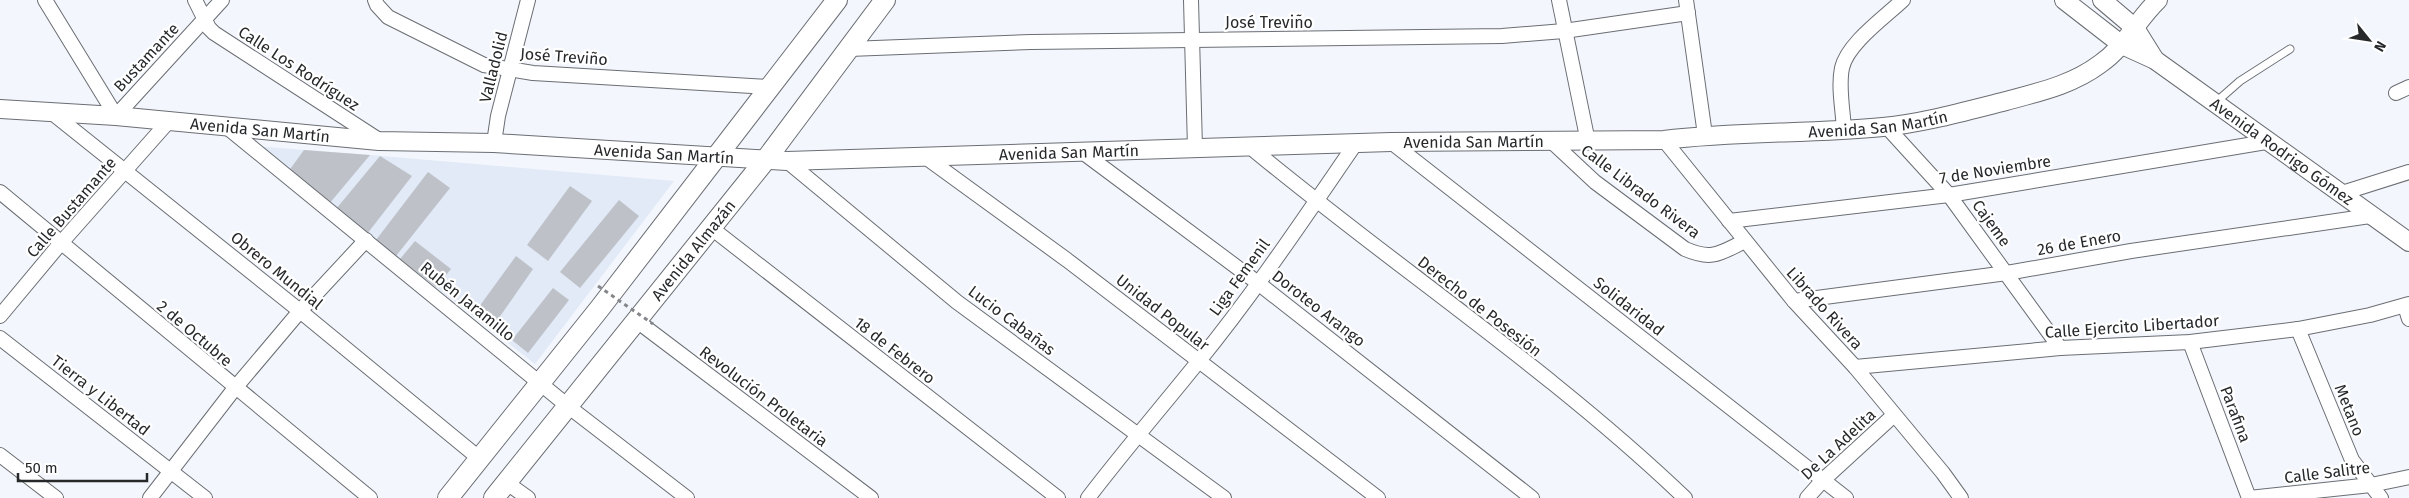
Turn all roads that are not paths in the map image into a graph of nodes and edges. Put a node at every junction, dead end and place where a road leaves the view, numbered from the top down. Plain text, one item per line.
1 (45, 0) edge
2 (195, 0) edge
3 (222, 0) edge
4 (528, 0) edge
5 (836, 0) edge
6 (885, 0) edge
7 (1191, 0) edge
8 (1559, 0) edge
9 (1903, 0) edge
10 (2064, 0) edge
11 (2102, 0) edge
12 (2158, 0) edge
13 (375, 1) edge
14 (1687, 7) edge
15 (205, 20) junction
16 (2135, 28) junction
17 (1564, 31) junction
18 (1192, 39) junction
19 (2122, 45) junction
20 (849, 49) junction
21 (2290, 50) dead end
22 (2155, 60) junction
23 (510, 69) junction
24 (770, 87) junction
25 (2409, 87) edge
26 (2396, 93) dead end
27 (2214, 104) junction
28 (0, 109) edge
29 (51, 112) junction
30 (116, 116) junction
31 (168, 122) junction
32 (1886, 126) junction
33 (228, 128) junction
34 (1844, 130) junction
35 (1705, 135) junction
36 (1664, 140) junction
37 (379, 141) junction
38 (1551, 141) junction
39 (1390, 142) junction
40 (1588, 142) junction
41 (2266, 142) junction
42 (494, 143) junction
43 (1356, 143) junction
44 (1249, 146) junction
45 (1195, 148) junction
46 (1081, 150) junction
47 (718, 155) junction
48 (924, 156) junction
49 (767, 158) junction
50 (787, 161) junction
51 (126, 171) junction
52 (2409, 172) edge
53 (0, 192) edge
54 (2339, 194) junction
55 (1949, 195) junction
56 (1316, 202) junction
57 (2370, 216) junction
58 (1729, 221) junction
59 (710, 227) junction
60 (366, 240) junction
61 (1745, 241) junction
62 (2409, 242) edge
63 (60, 244) junction
64 (2007, 273) junction
65 (1258, 283) junction
66 (1794, 301) junction
67 (2408, 309) edge
68 (300, 311) junction
69 (0, 316) edge
70 (645, 323) junction
71 (2298, 329) junction
72 (0, 338) edge
73 (2190, 342) junction
74 (2060, 348) junction
75 (1199, 362) junction
76 (1855, 368) junction
77 (539, 382) junction
78 (234, 388) junction
79 (569, 407) junction
80 (1894, 415) junction
81 (1138, 433) junction
82 (0, 455) edge
83 (480, 459) junction
84 (171, 472) junction
85 (2409, 477) edge
86 (1823, 480) junction
87 (508, 482) junction
88 (2371, 485) junction
89 (56, 498) edge
90 (150, 498) edge
91 (205, 498) edge
92 (370, 498) edge
93 (448, 498) edge
94 (494, 498) edge
95 (528, 498) edge
96 (687, 498) edge
97 (871, 498) edge
98 (1058, 498) edge
99 (1088, 498) edge
100 (1224, 498) edge
101 (1378, 498) edge
102 (1532, 498) edge
103 (1685, 498) edge
104 (1806, 498) edge
105 (1846, 498) edge
106 (1961, 498) edge
107 (2249, 498) edge
108 (2381, 498) edge

1 - 30 street
2 - 15 street, Calle Los Rodríguez
3 - 15 street, Bustamante
4 - 23 street, Valladolid
5 - 24 main road
6 - 20 main road, Avenida Almazán
7 - 18 street
8 - 17 street
9 - 34 street
10 - 19 street, Avenida Rodrigo Gómez
11 - 16 street, Avenida Rodrigo Gómez
12 - 16 street, Avenida San Martín
13 - 23 street, José Treviño
14 - 17 street, José Treviño
14 - 35 street
15 - 30 street, Bustamante
15 - 37 street, Calle Los Rodríguez
16 - 19 street, Avenida San Martín
16 - 22 street, Avenida Rodrigo Gómez
17 - 18 street, José Treviño
17 - 40 street
18 - 20 street, José Treviño
18 - 45 street
19 - 22 street, Avenida Rodrigo Gómez
19 - 32 street, Avenida San Martín
20 - 49 main road, Avenida Almazán
21 - 27 lane
22 - 27 street, Avenida Rodrigo Gómez
23 - 24 street, José Treviño
23 - 42 street, Valladolid
24 - 47 main road
25 - 26 street
27 - 41 street, Avenida Rodrigo Gómez
28 - 29 street, Avenida San Martín
29 - 30 street, Avenida San Martín
29 - 51 street, Obrero Mundial
30 - 31 street, Avenida San Martín
31 - 33 street, Avenida San Martín
31 - 51 street, Calle Bustamante
32 - 34 street, Avenida San Martín
32 - 55 street, Cajeme
33 - 37 street, Avenida San Martín
33 - 60 street, Rubén Jaramillo
34 - 35 street, Avenida San Martín
35 - 36 street, Avenida San Martín
36 - 40 street, Avenida San Martín
36 - 58 street, Librado Rivera
37 - 42 street, Avenida San Martín
38 - 39 street, Avenida San Martín
38 - 40 street, Avenida San Martín
38 - 61 street, Calle Librado Rivera
39 - 43 street, Avenida San Martín
39 - 86 street, Solidaridad
41 - 54 street, Avenida Rodrigo Gómez
41 - 55 street, 7 de Noviembre
42 - 47 street, Avenida San Martín
43 - 44 street, Avenida San Martín
43 - 56 street, Liga Femenil
44 - 45 street, Avenida San Martín
44 - 56 street, Derecho de Posesión
45 - 46 street, Avenida San Martín
46 - 48 street, Avenida San Martín
46 - 65 street, Doroteo Arango
47 - 49 street, Avenida San Martín
47 - 77 main road
48 - 50 street, Avenida San Martín
48 - 75 street, Unidad Popular
49 - 50 street, Avenida San Martín
49 - 59 main road, Avenida Almazán
50 - 81 street, Lucio Cabañas
51 - 63 street, Calle Bustamante
51 - 68 street, Obrero Mundial
52 - 54 street
53 - 63 street, 2 de Octubre
54 - 57 street, Avenida Rodrigo Gómez
55 - 58 street, 7 de Noviembre
55 - 64 street, Cajeme
56 - 65 street, Liga Femenil
56 - 103 street, Derecho de Posesión
57 - 62 street, Avenida Rodrigo Gómez
57 - 64 street, 26 de Enero
58 - 61 street, Librado Rivera
59 - 70 main road, Avenida Almazán
59 - 98 street, 18 de Febrero
60 - 68 street
60 - 77 street, Rubén Jaramillo
61 - 66 street, Librado Rivera
63 - 69 street, Calle Bustamante
63 - 78 street, 2 de Octubre
64 - 66 street, 26 de Enero
64 - 74 street, Cajeme
65 - 75 street, Liga Femenil
65 - 102 street, Doroteo Arango
66 - 76 street, Librado Rivera
67 - 71 street, Calle Ejercito Libertador
68 - 78 street
68 - 83 street, Obrero Mundial
70 - 79 main road, Avenida Almazán
70 - 97 street, Revolución Proletaria
71 - 73 street, Calle Ejercito Libertador
71 - 88 street, Metano
72 - 84 street, Tierra y Libertad
73 - 74 street, Calle Ejercito Libertador
73 - 107 street, Parafina
74 - 76 street, Calle Ejercito Libertador
75 - 81 street, Liga Femenil
75 - 101 street, Unidad Popular
76 - 80 street, Librado Rivera
77 - 79 street, Rubén Jaramillo
77 - 83 main road
78 - 84 street
78 - 92 street, 2 de Octubre
79 - 87 main road, Avenida Almazán
79 - 96 street, Rubén Jaramillo
80 - 86 street, De La Adelita
80 - 106 street, Librado Rivera
81 - 99 street, Liga Femenil
81 - 100 street, Lucio Cabañas
82 - 89 street
83 - 93 main road
84 - 90 street
84 - 91 street, Tierra y Libertad
85 - 88 street, Calle Salitre
86 - 104 street, De La Adelita
86 - 105 street, Solidaridad
87 - 94 main road, Avenida Almazán
87 - 95 street
88 - 107 street, Calle Salitre
88 - 108 street, Metano

